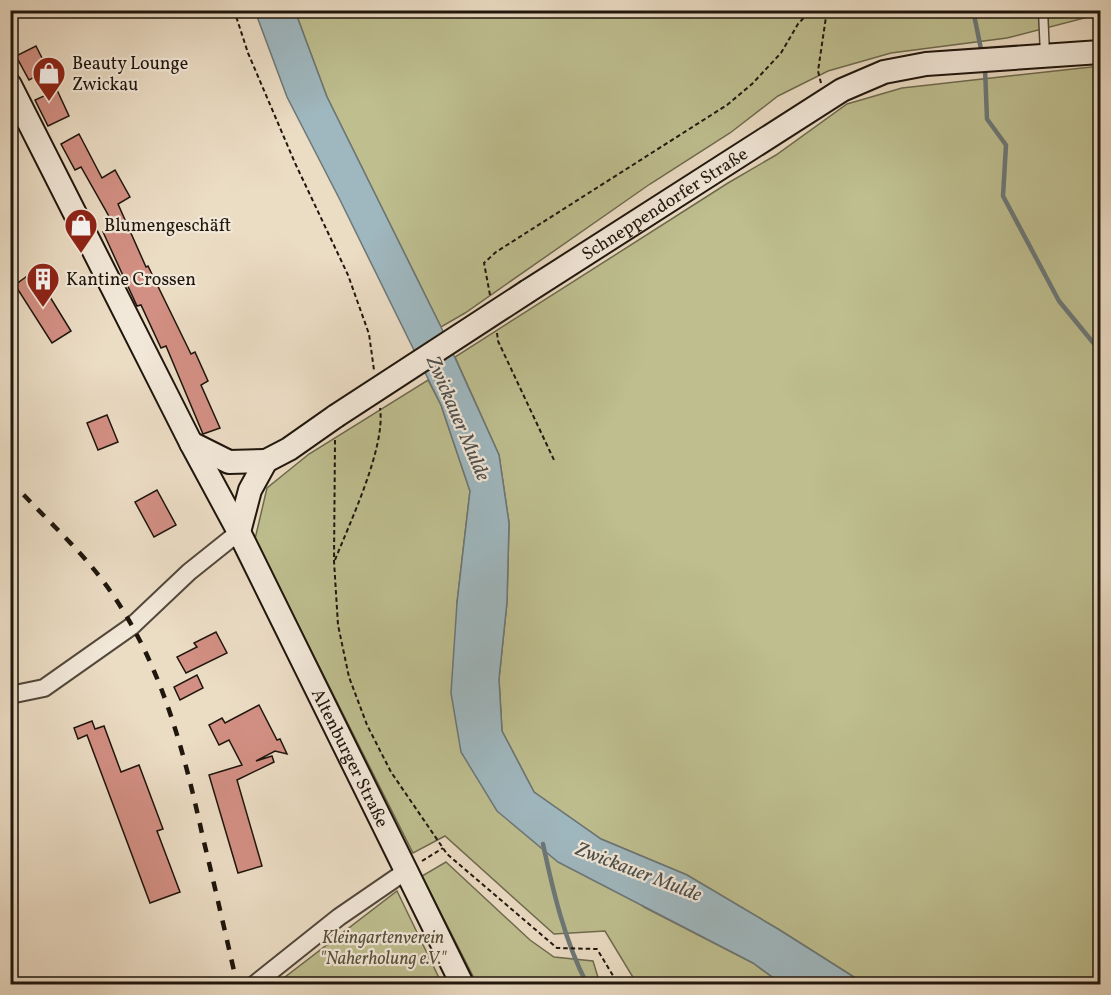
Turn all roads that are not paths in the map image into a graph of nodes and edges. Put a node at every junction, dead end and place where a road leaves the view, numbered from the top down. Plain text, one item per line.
1 (1043, 10) edge
2 (1101, 52) edge
3 (1040, 56) junction
4 (10, 85) edge
5 (191, 443) junction
6 (266, 461) junction
7 (239, 532) junction
8 (10, 695) edge
9 (406, 871) junction
10 (255, 984) edge
11 (462, 984) edge

1 - 3 lane
2 - 3 street, Schneppendorfer Straße
3 - 6 street, Schneppendorfer Straße, bridge
4 - 5 street, Altenburger Straße
5 - 6 street, Schneppendorfer Straße
5 - 7 street, Altenburger Straße
6 - 7 street
7 - 8 street
7 - 9 street, Altenburger Straße
9 - 10 street
9 - 11 street, Altenburger Straße

